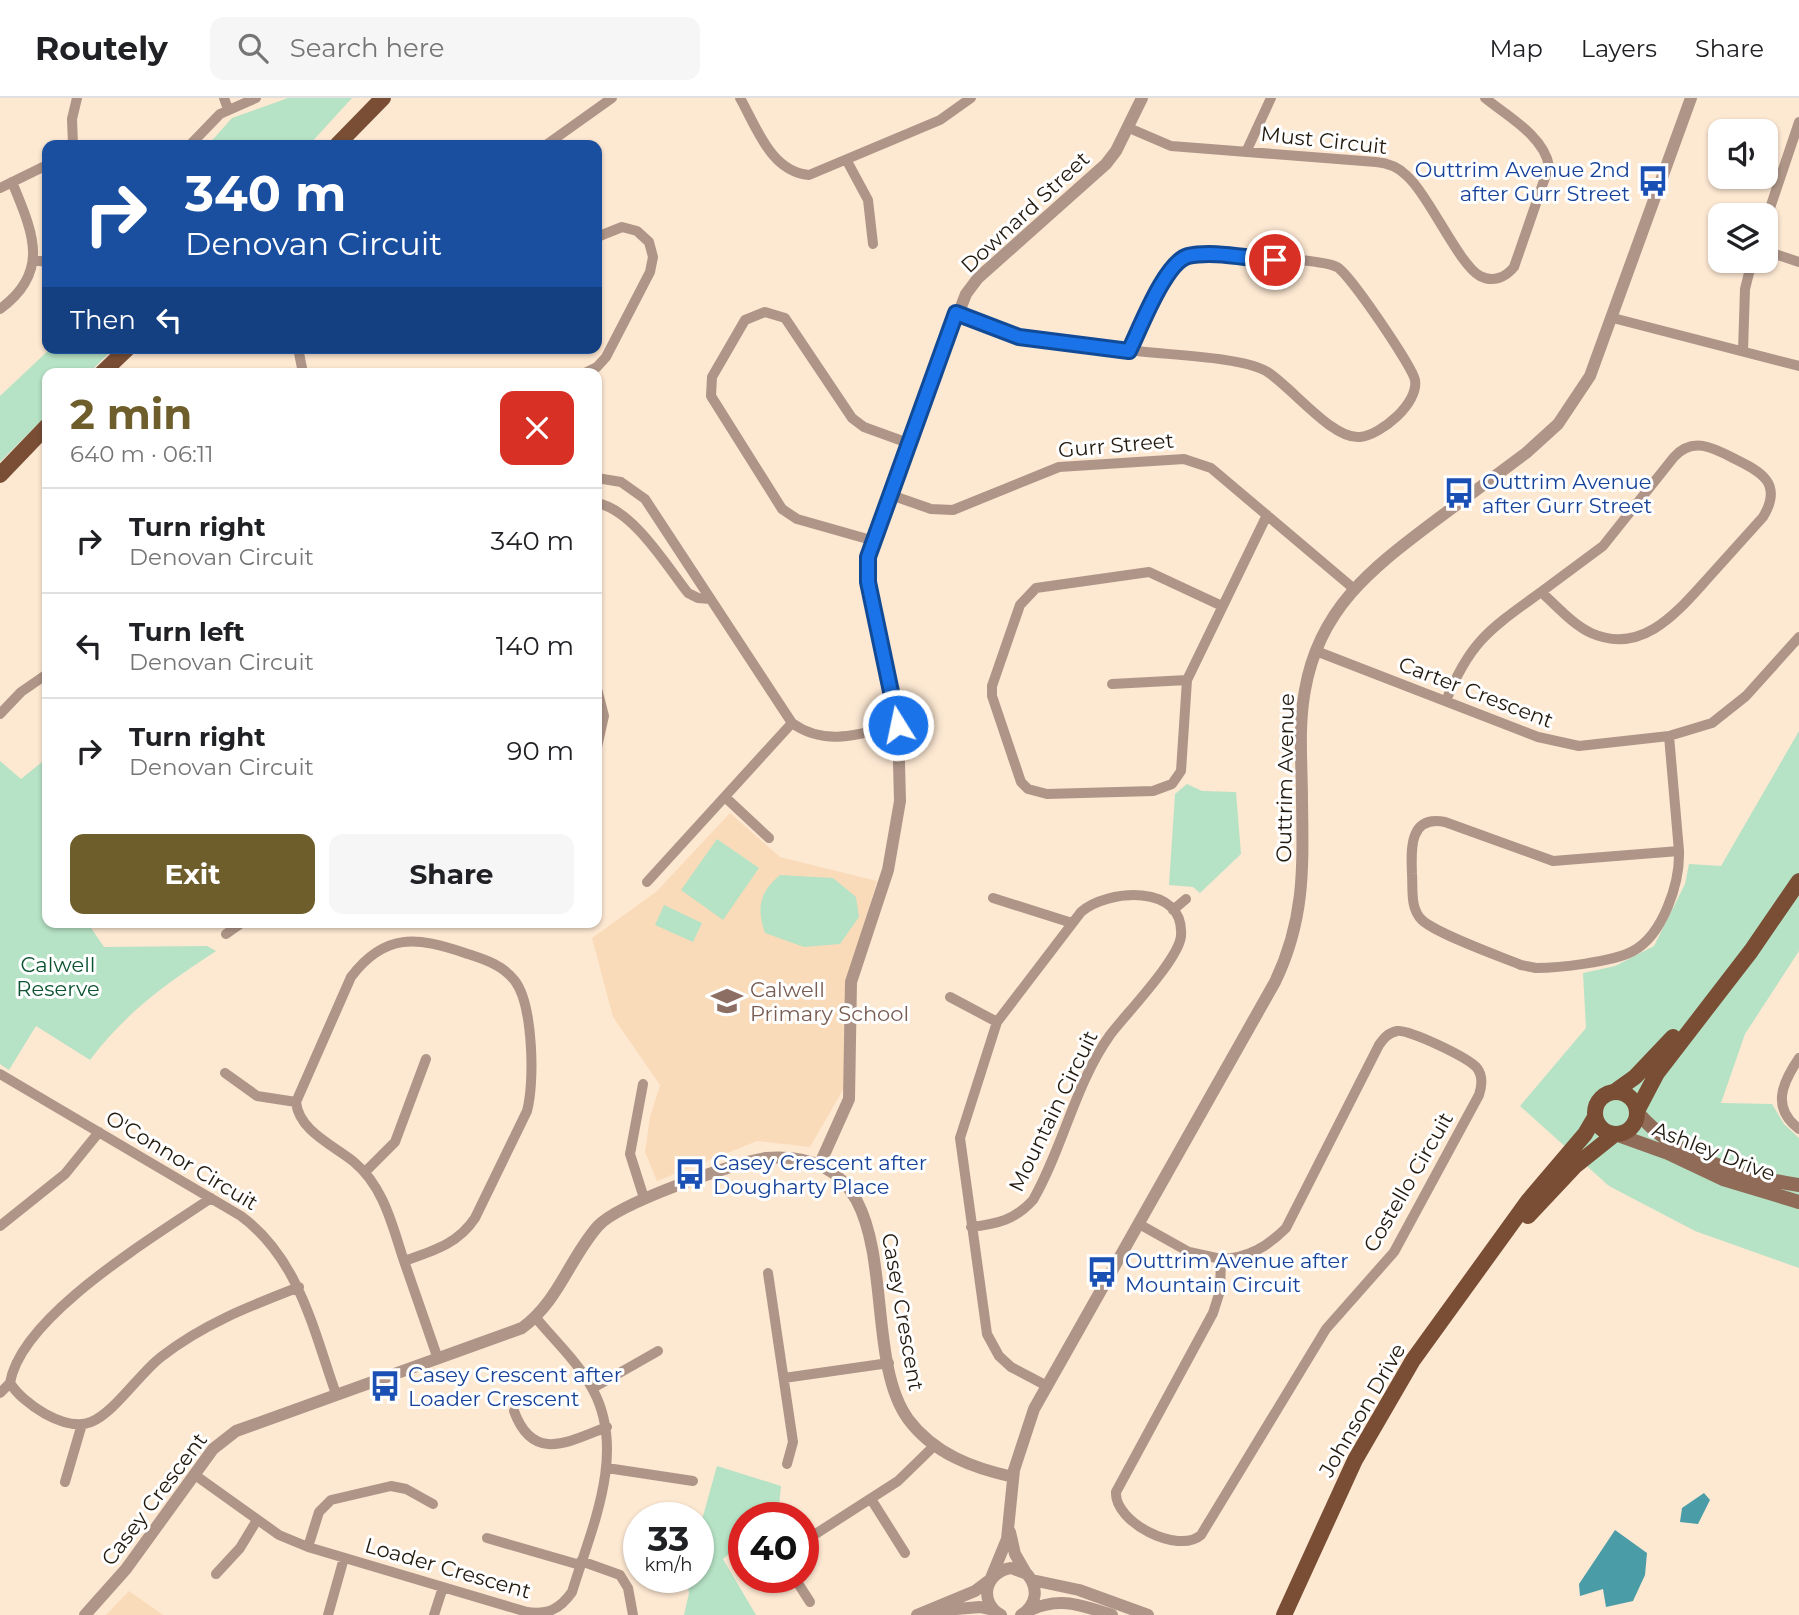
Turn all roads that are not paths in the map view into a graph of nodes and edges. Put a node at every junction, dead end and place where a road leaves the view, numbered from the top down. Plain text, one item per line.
1 (77, 98) edge
2 (224, 98) edge
3 (256, 98) edge
4 (383, 98) edge
5 (612, 98) edge
6 (740, 98) edge
7 (971, 98) edge
8 (1142, 98) edge
9 (1271, 98) edge
10 (1485, 98) edge
11 (1691, 98) edge
12 (228, 109) junction
13 (1799, 122) edge
14 (1129, 128) junction
15 (73, 140) edge
16 (194, 140) edge
17 (342, 140) edge
18 (553, 140) edge
19 (1246, 152) junction
20 (847, 161) junction
21 (42, 167) edge
22 (12, 182) junction
23 (0, 188) edge
24 (1772, 203) edge
25 (602, 235) edge
26 (873, 244) dead end
27 (1778, 255) edge
28 (33, 260) junction
29 (42, 261) edge
30 (1799, 262) edge
31 (1749, 273) edge
32 (0, 309) edge
33 (956, 313) junction
34 (1613, 318) junction
35 (1129, 351) junction
36 (1743, 351) junction
37 (122, 354) edge
38 (1799, 366) edge
39 (107, 368) edge
40 (595, 368) edge
41 (42, 431) edge
42 (908, 443) junction
43 (0, 475) edge
44 (602, 479) edge
45 (888, 494) junction
46 (602, 505) edge
47 (1267, 514) junction
48 (871, 540) junction
49 (1353, 588) junction
50 (1541, 592) junction
51 (710, 599) junction
52 (1222, 606) junction
53 (1799, 637) edge
54 (1316, 651) junction
55 (42, 677) edge
56 (1187, 680) junction
57 (1112, 684) dead end
58 (1446, 701) junction
59 (0, 714) edge
60 (792, 723) junction
61 (898, 725) junction
62 (1669, 736) junction
63 (725, 797) junction
64 (769, 838) dead end
65 (1679, 851) junction
66 (1799, 881) edge
67 (647, 882) dead end
68 (993, 898) dead end
69 (1186, 899) dead end
70 (1173, 910) junction
71 (1072, 923) junction
72 (234, 928) edge
73 (226, 934) dead end
74 (1717, 993) junction
75 (950, 997) dead end
76 (998, 1022) junction
77 (1799, 1058) edge
78 (426, 1059) dead end
79 (225, 1073) dead end
80 (0, 1074) edge
81 (642, 1084) dead end
82 (1614, 1092) junction
83 (296, 1102) junction
84 (1637, 1111) junction
85 (1595, 1116) junction
86 (1799, 1129) edge
87 (99, 1132) junction
88 (1615, 1134) junction
89 (819, 1166) junction
90 (365, 1172) junction
91 (1799, 1185) edge
92 (211, 1198) junction
93 (645, 1198) junction
94 (1799, 1202) edge
95 (1139, 1224) junction
96 (0, 1226) edge
97 (971, 1227) junction
98 (1493, 1250) junction
99 (1221, 1259) junction
100 (404, 1261) junction
101 (768, 1273) dead end
102 (299, 1287) junction
103 (536, 1318) junction
104 (658, 1351) dead end
105 (438, 1359) junction
106 (889, 1363) junction
107 (784, 1378) junction
108 (10, 1382) junction
109 (1047, 1386) junction
110 (593, 1388) junction
111 (0, 1393) edge
112 (336, 1394) junction
113 (514, 1411) dead end
114 (82, 1424) junction
115 (607, 1427) junction
116 (934, 1446) junction
117 (787, 1464) dead end
118 (607, 1468) junction
119 (1014, 1473) junction
120 (195, 1475) junction
121 (694, 1481) dead end
122 (65, 1482) dead end
123 (871, 1499) junction
124 (433, 1504) dead end
125 (257, 1520) junction
126 (1009, 1524) junction
127 (819, 1532) edge
128 (487, 1538) dead end
129 (308, 1548) junction
130 (905, 1553) dead end
131 (344, 1558) junction
132 (581, 1563) junction
133 (216, 1574) dead end
134 (1029, 1577) junction
135 (991, 1578) junction
136 (443, 1587) junction
137 (804, 1593) edge
138 (810, 1602) dead end
139 (1287, 1611) edge
140 (921, 1613) edge
141 (997, 1613) edge
142 (1024, 1613) edge
143 (538, 1614) edge
144 (85, 1615) edge
145 (328, 1615) edge
146 (434, 1615) edge
147 (633, 1615) edge
148 (1112, 1615) edge
149 (1148, 1615) edge

1 - 15 street
2 - 12 street
3 - 12 street
4 - 17 main road
5 - 18 street
6 - 20 street
7 - 20 street
8 - 14 street, Downard Street
9 - 19 street, Must Circuit
10 - 19 street, Must Circuit
11 - 34 street, Outtrim Avenue
12 - 16 street
13 - 24 street
14 - 19 street, Must Circuit
14 - 33 street, Downard Street
20 - 26 street
21 - 22 street
22 - 23 street
22 - 28 street
25 - 40 street
27 - 30 street
28 - 29 street
28 - 32 street
31 - 36 street
33 - 35 street
33 - 42 street, Downard Street
34 - 36 street
34 - 49 street, Outtrim Avenue
35 - 35 street
36 - 38 street
37 - 39 main road
41 - 43 main road
42 - 45 street, Downard Street
42 - 48 street
44 - 51 street
45 - 47 street, Gurr Street
45 - 48 street, Downard Street
46 - 51 street
47 - 49 street, Gurr Street
47 - 52 street
48 - 61 street, Downard Street
49 - 54 street, Outtrim Avenue
50 - 50 street
50 - 58 street
51 - 60 street
52 - 56 street
52 - 56 street
53 - 62 street, Carter Crescent
54 - 58 street, Carter Crescent
54 - 95 street, Outtrim Avenue
55 - 59 street
56 - 57 street
58 - 62 street, Carter Crescent
60 - 61 street
60 - 63 street
61 - 89 street, Downard Street
62 - 65 street
63 - 64 street
63 - 67 street
65 - 65 street
66 - 74 main road
68 - 71 street
69 - 70 street
70 - 71 street
70 - 97 street, Mountain Circuit
71 - 76 street
72 - 73 street
74 - 82 main road
74 - 84 main road
75 - 76 street
76 - 97 street
77 - 86 street
78 - 90 street
79 - 83 street
80 - 87 street, O'Connor Circuit
81 - 93 street
82 - 84 main road
82 - 85 main road
83 - 90 street
83 - 100 street
84 - 88 main road
84 - 91 main road, Ashley Drive
85 - 88 main road
85 - 98 main road, Johnson Drive
87 - 92 street, O'Connor Circuit
87 - 96 street
88 - 94 main road, Ashley Drive
88 - 98 main road, Johnson Drive
89 - 93 street, Casey Crescent
89 - 106 street, Casey Crescent
90 - 100 street
92 - 102 street, O'Connor Circuit
92 - 108 street
93 - 103 street, Casey Crescent
95 - 99 street, Costello Circuit
95 - 109 street, Outtrim Avenue
97 - 109 street
98 - 139 main road, Johnson Drive
99 - 99 street, Costello Circuit
100 - 105 street
101 - 107 street
102 - 112 street, O'Connor Circuit
102 - 114 street
103 - 105 street, Casey Crescent
103 - 110 street, Loader Crescent
104 - 110 street
105 - 112 street, Casey Crescent
106 - 107 street
106 - 116 street, Casey Crescent
107 - 117 street
108 - 111 street
108 - 114 street
109 - 119 street, Outtrim Avenue
110 - 115 street, Loader Crescent
112 - 120 street, Casey Crescent
113 - 115 street
114 - 122 street
115 - 118 street, Loader Crescent
116 - 119 street, Casey Crescent
116 - 123 street
118 - 121 street
118 - 132 street, Loader Crescent
119 - 126 street, Outtrim Avenue
120 - 125 street, Loader Crescent
120 - 144 street, Casey Crescent
123 - 127 street
123 - 130 street
124 - 129 street
125 - 129 street, Loader Crescent
125 - 133 street
126 - 134 street, Outtrim Avenue
126 - 135 street, Outtrim Avenue
128 - 132 street
129 - 131 street, Loader Crescent
131 - 136 street, Loader Crescent
131 - 145 street
132 - 143 street, Loader Crescent
132 - 147 street
134 - 135 street
134 - 142 street
134 - 149 street
135 - 140 street
135 - 141 street
136 - 143 street, Loader Crescent
136 - 146 street
137 - 138 street
140 - 141 street
142 - 148 street

